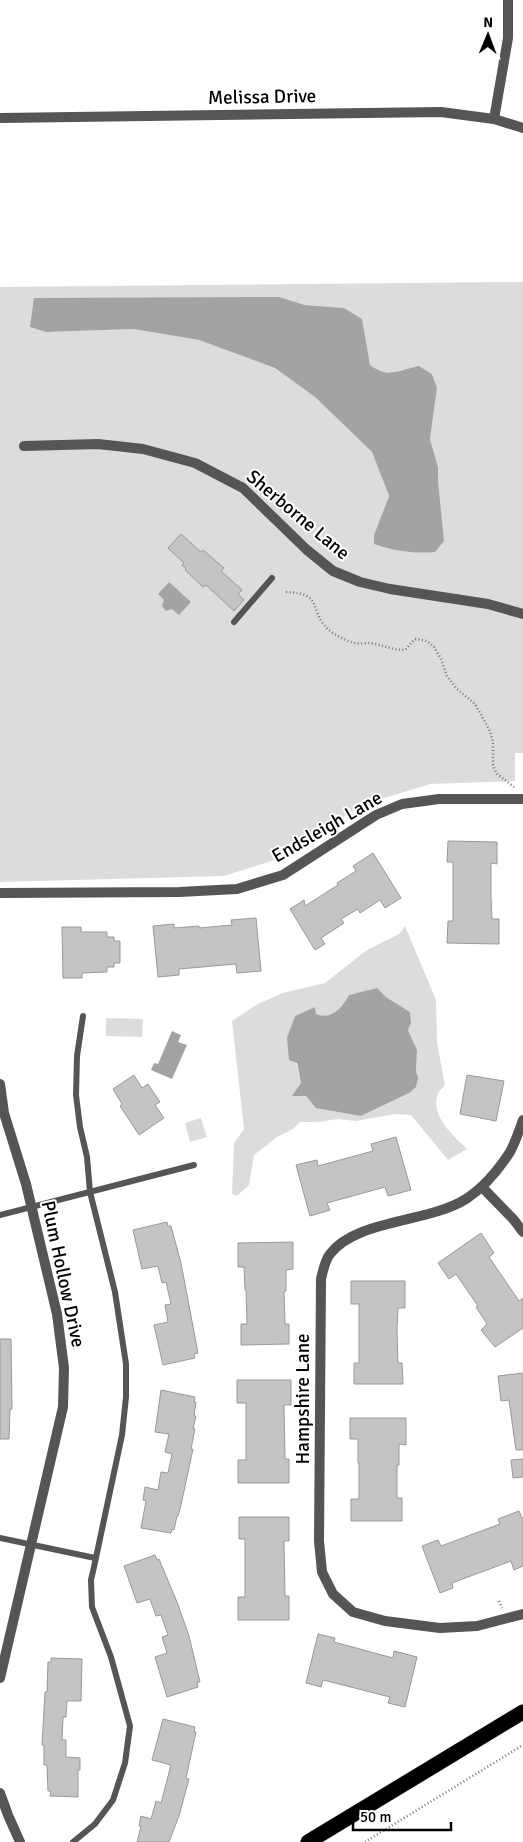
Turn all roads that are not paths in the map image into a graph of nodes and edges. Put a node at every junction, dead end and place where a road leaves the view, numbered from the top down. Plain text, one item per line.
1 (508, 0) edge
2 (0, 118) edge
3 (494, 119) junction
4 (523, 128) edge
5 (24, 446) dead end
6 (272, 578) dead end
7 (523, 614) edge
8 (234, 622) dead end
9 (523, 799) edge
10 (0, 892) edge
11 (83, 1016) dead end
12 (0, 1084) edge
13 (523, 1120) edge
14 (194, 1165) dead end
15 (482, 1187) junction
16 (90, 1192) junction
17 (31, 1207) junction
18 (0, 1215) edge
19 (523, 1232) edge
20 (0, 1538) edge
21 (31, 1544) junction
22 (95, 1558) junction
23 (522, 1617) edge
24 (0, 1678) edge
25 (523, 1712) edge
26 (0, 1792) edge
27 (20, 1842) edge
28 (73, 1842) edge
29 (308, 1842) edge

1 - 3 street
2 - 3 street, Melissa Drive
3 - 4 street, Melissa Drive
5 - 7 street, Sherborne Lane
6 - 8 lane
9 - 10 street, Endsleigh Lane
11 - 16 lane
12 - 17 street, Plum Hollow Drive
13 - 15 street, Hampshire Lane
14 - 16 lane
15 - 19 street
15 - 23 street, Hampshire Lane
16 - 17 lane
16 - 22 lane
17 - 18 lane
17 - 21 street, Plum Hollow Drive
20 - 21 lane
21 - 22 lane
21 - 24 street, Plum Hollow Drive
22 - 28 lane
25 - 29 highway
26 - 27 street

